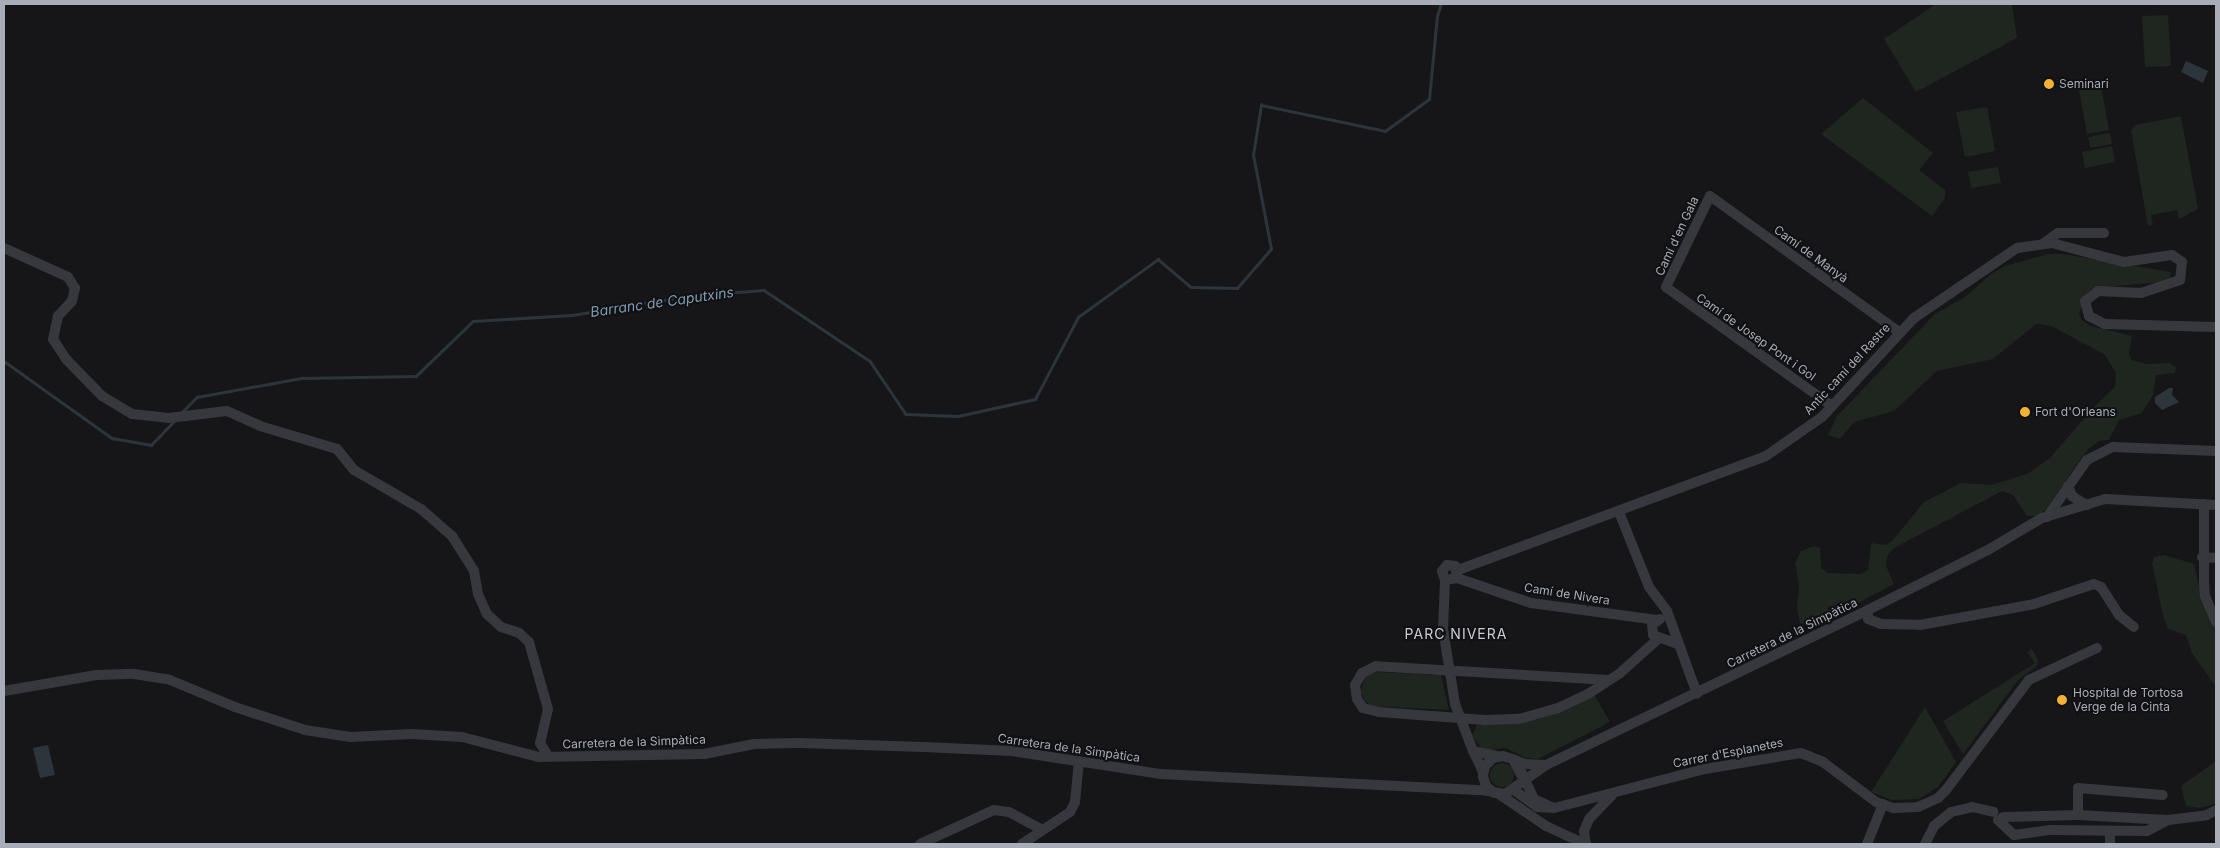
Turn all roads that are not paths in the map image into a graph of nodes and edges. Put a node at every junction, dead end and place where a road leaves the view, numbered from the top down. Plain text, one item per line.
1 (1710, 196) joint
2 (2104, 233) dead end
3 (2044, 243) junction
4 (4, 248) edge
5 (1666, 287) joint
6 (2216, 327) edge
7 (1898, 332) junction
8 (1832, 406) junction
9 (2216, 450) edge
10 (2068, 486) junction
11 (2204, 504) junction
12 (2086, 505) junction
13 (2216, 505) edge
14 (1619, 512) junction
15 (2046, 517) junction
16 (2202, 557) junction
17 (2216, 558) edge
18 (1458, 574) junction
19 (1445, 580) junction
20 (1868, 610) junction
21 (2216, 622) edge
22 (2134, 627) dead end
23 (1659, 628) junction
24 (2097, 648) dead end
25 (1448, 670) junction
26 (1609, 680) junction
27 (4, 691) edge
28 (1697, 694) junction
29 (1459, 719) junction
30 (1473, 751) junction
31 (548, 756) junction
32 (1498, 756) junction
33 (1513, 759) junction
34 (1079, 761) junction
35 (1546, 765) junction
36 (1483, 774) junction
37 (1517, 788) junction
38 (1456, 789) junction
39 (1622, 790) junction
40 (1497, 794) junction
41 (2163, 795) dead end
42 (1883, 804) junction
43 (1518, 809) junction
44 (2216, 810) edge
45 (2078, 815) junction
46 (1998, 817) junction
47 (2168, 820) junction
48 (1043, 830) junction
49 (2110, 831) junction
50 (920, 844) edge
51 (1022, 844) edge
52 (1586, 844) edge
53 (1868, 844) edge
54 (1925, 844) edge
55 (2110, 844) edge

1 - 5 street, Camí d'en Gala
1 - 7 street, Camí de Manyà
2 - 3 street, Antic camí del Rastre
3 - 6 street
3 - 7 street, Antic camí del Rastre
4 - 31 street
5 - 8 street, Camí de Josep Pont i Gol
7 - 8 street, Antic camí del Rastre
8 - 14 street, Antic camí del Rastre
9 - 10 street
10 - 12 street
10 - 15 street
11 - 12 street, Carretera de la Simpàtica
11 - 13 street, Carretera de la Simpàtica
11 - 16 street
12 - 15 street, Carretera de la Simpàtica
14 - 18 street, Antic camí del Rastre
14 - 23 street
15 - 20 street, Carretera de la Simpàtica
16 - 17 street
16 - 21 street
18 - 19 street
18 - 19 street
18 - 23 street, Camí de Nivera
19 - 25 street
20 - 22 street
20 - 28 street, Carretera de la Simpàtica
23 - 26 street
23 - 28 street
24 - 42 street, Carrer d'Esplanetes
25 - 26 street
25 - 29 street
25 - 29 street
26 - 29 street
27 - 31 street, Carretera de la Simpàtica
28 - 35 street, Carretera de la Simpàtica
29 - 30 street
30 - 32 street
30 - 36 street
31 - 34 street, Carretera de la Simpàtica
32 - 33 street
32 - 36 street
33 - 35 street
33 - 37 street
34 - 38 street, Carretera de la Simpàtica
34 - 48 street
35 - 37 street, Carretera de la Simpàtica
36 - 38 street, Carretera de la Simpàtica
36 - 40 street
37 - 39 street, Carrer d'Esplanetes
37 - 40 street
37 - 43 street
38 - 40 street, Carretera de la Simpàtica
39 - 42 street, Carrer d'Esplanetes
39 - 52 street
40 - 43 street
41 - 45 street
42 - 53 street
43 - 52 street
44 - 47 street
45 - 46 street
45 - 47 street
46 - 49 street
46 - 54 street
47 - 49 street
48 - 50 street
48 - 51 street
49 - 55 street

